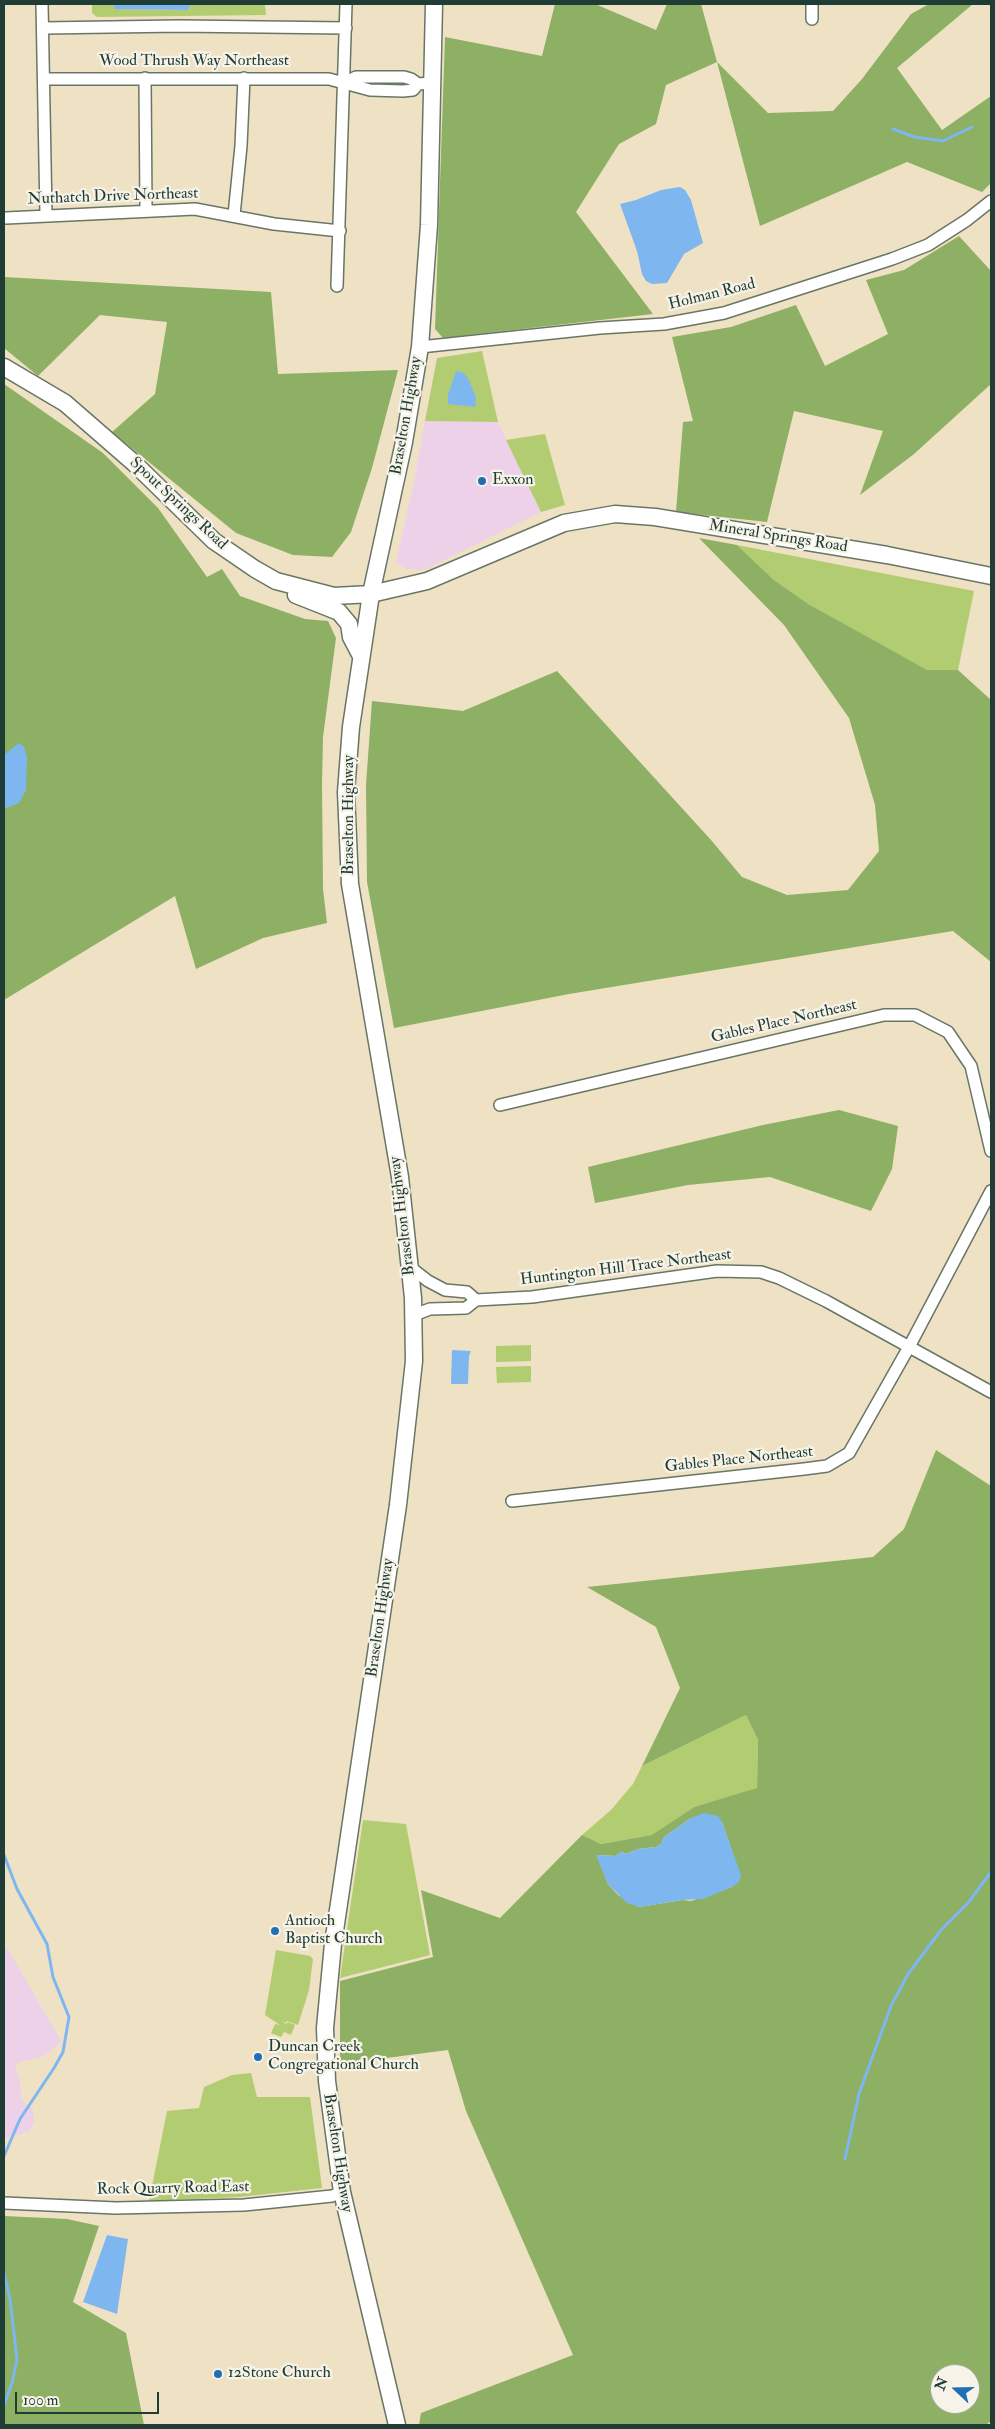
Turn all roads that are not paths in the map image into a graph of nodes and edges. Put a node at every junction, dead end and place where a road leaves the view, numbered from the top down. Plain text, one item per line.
1 (42, 4) edge
2 (346, 4) edge
3 (434, 4) edge
4 (812, 4) edge
5 (812, 19) dead end
6 (43, 28) junction
7 (346, 28) junction
8 (145, 78) junction
9 (244, 78) junction
10 (44, 79) junction
11 (344, 83) junction
12 (425, 84) junction
13 (991, 202) edge
14 (146, 210) junction
15 (46, 215) junction
16 (234, 215) junction
17 (6, 218) dead end
18 (340, 231) junction
19 (337, 286) dead end
20 (420, 347) junction
21 (4, 367) edge
22 (991, 576) edge
23 (276, 581) junction
24 (371, 594) junction
25 (361, 656) junction
26 (500, 1105) dead end
27 (991, 1151) edge
28 (991, 1191) edge
29 (410, 1267) junction
30 (476, 1300) junction
31 (414, 1315) junction
32 (908, 1347) junction
33 (991, 1392) edge
34 (512, 1501) dead end
35 (342, 2192) junction
36 (4, 2203) edge
37 (397, 2425) edge

1 - 6 street
2 - 7 street
3 - 12 main road, Braselton Highway
4 - 5 street
6 - 7 street
6 - 10 street
7 - 11 street
8 - 9 street, Wood Thrush Way Northeast
8 - 10 street, Wood Thrush Way Northeast
8 - 14 street
9 - 11 street, Wood Thrush Way Northeast
9 - 16 street
10 - 15 street
11 - 12 street
11 - 18 street
12 - 20 main road, Braselton Highway
13 - 20 street, Holman Road
14 - 15 street, Nuthatch Drive Northeast
14 - 16 street, Nuthatch Drive Northeast
15 - 17 street, Nuthatch Drive Northeast
16 - 18 street, Nuthatch Drive Northeast
18 - 19 street
20 - 24 main road, Braselton Highway
21 - 23 main road, Spout Springs Road
22 - 24 main road, Mineral Springs Road
23 - 24 main road, Spout Springs Road
23 - 25 main road
24 - 25 main road, Braselton Highway
25 - 29 main road, Braselton Highway
26 - 27 street, Gables Place Northeast
28 - 32 street, Gables Place Northeast
29 - 30 street, Huntington Hill Trace Northeast
29 - 31 main road, Braselton Highway
30 - 31 street, Huntington Hill Trace Northeast
30 - 32 street, Huntington Hill Trace Northeast
31 - 35 main road, Braselton Highway
32 - 33 street, Huntington Hill Trace Northeast
32 - 34 street, Gables Place Northeast
35 - 36 street, Rock Quarry Road East
35 - 37 main road, Braselton Highway

